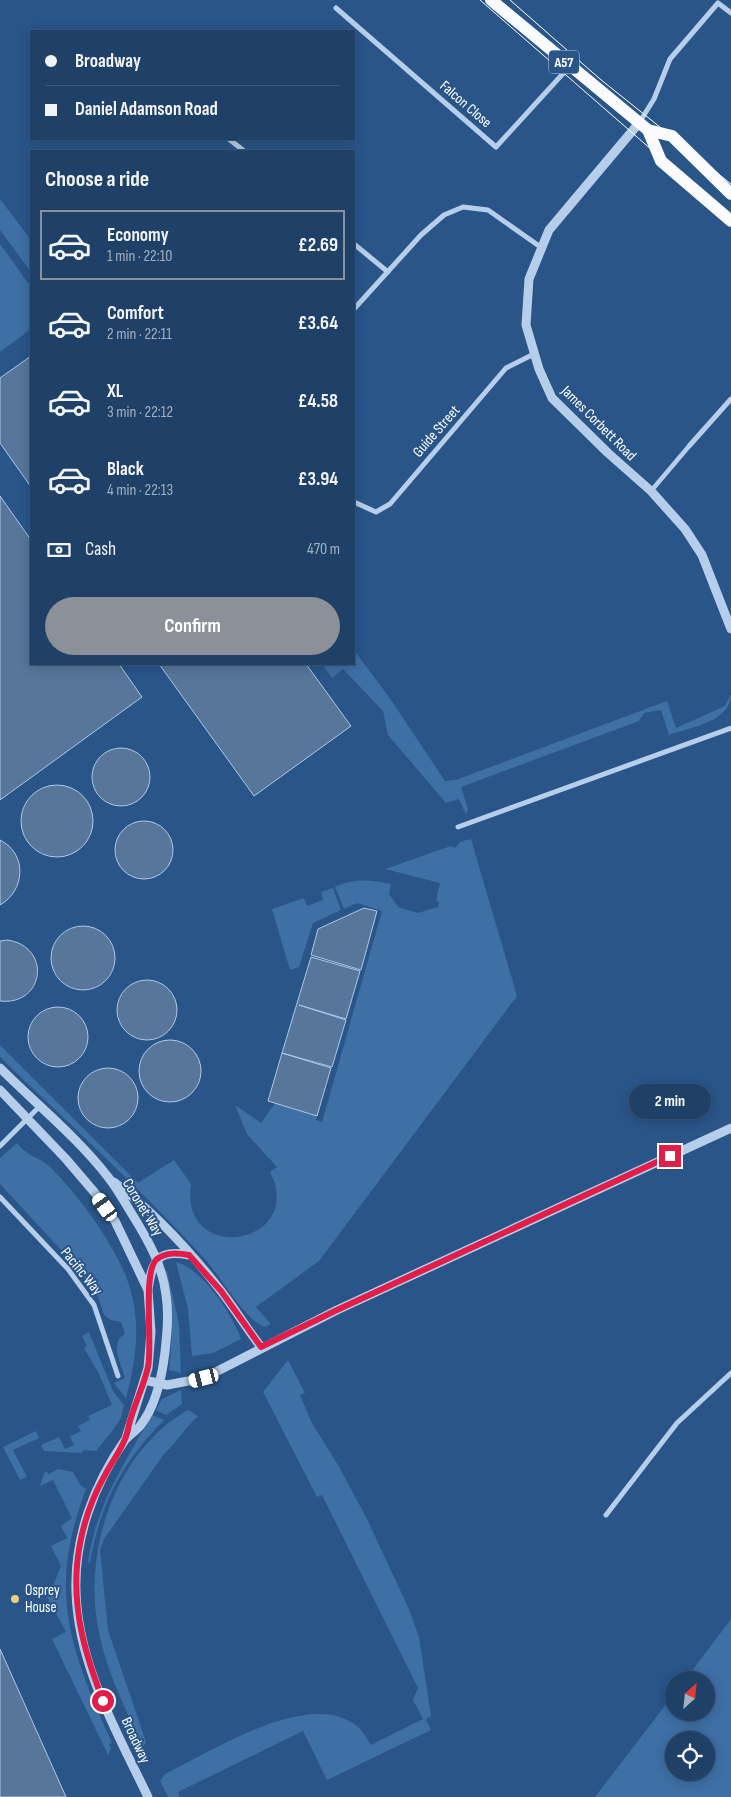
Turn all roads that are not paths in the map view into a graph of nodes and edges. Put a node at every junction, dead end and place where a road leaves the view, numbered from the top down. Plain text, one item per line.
1 (491, 0) edge
2 (717, 1) edge
3 (336, 8) dead end
4 (731, 13) edge
5 (569, 67) junction
6 (643, 127) junction
7 (230, 140) edge
8 (685, 147) junction
9 (243, 150) edge
10 (731, 184) edge
11 (731, 194) edge
12 (731, 221) edge
13 (355, 245) edge
14 (542, 248) junction
15 (388, 272) junction
16 (355, 308) edge
17 (534, 354) junction
18 (731, 398) edge
19 (690, 444) joint
20 (651, 491) junction
21 (355, 502) edge
22 (731, 629) edge
23 (731, 728) edge
24 (458, 827) dead end
25 (0, 1068) edge
26 (0, 1090) edge
27 (39, 1107) junction
28 (27, 1118) junction
29 (731, 1128) edge
30 (0, 1146) edge
31 (109, 1178) junction
32 (0, 1197) edge
33 (189, 1255) junction
34 (157, 1260) junction
35 (148, 1290) junction
36 (261, 1347) junction
37 (731, 1373) edge
38 (118, 1376) dead end
39 (144, 1380) junction
40 (160, 1384) junction
41 (126, 1438) junction
42 (606, 1515) dead end
43 (148, 1797) edge

1 - 5 main road, A57
2 - 4 street
2 - 6 street
3 - 5 street, Falcon Close
5 - 6 main road, A57
6 - 8 main road, A57
6 - 12 main road, A57
6 - 14 street, James Corbett Road
7 - 9 street
8 - 10 main road
8 - 11 main road
13 - 15 street
14 - 15 street
14 - 17 street, James Corbett Road
15 - 16 street
17 - 20 street, James Corbett Road
17 - 21 street, Guide Street
18 - 19 street
19 - 20 street
20 - 22 street, James Corbett Road
23 - 24 street
25 - 27 street, Coronet Way
26 - 28 street, Coronet Way
27 - 28 street
27 - 31 street, Coronet Way
28 - 30 street
28 - 35 street, Coronet Way
29 - 36 street
31 - 33 street
31 - 34 street, Coronet Way
32 - 38 street, Pacific Way
33 - 34 street
33 - 36 street
34 - 35 street
34 - 40 street, Coronet Way
35 - 39 street, Coronet Way
36 - 40 street
37 - 42 street
39 - 40 street
39 - 41 street, Coronet Way
40 - 41 street, Coronet Way
41 - 43 street, Broadway

